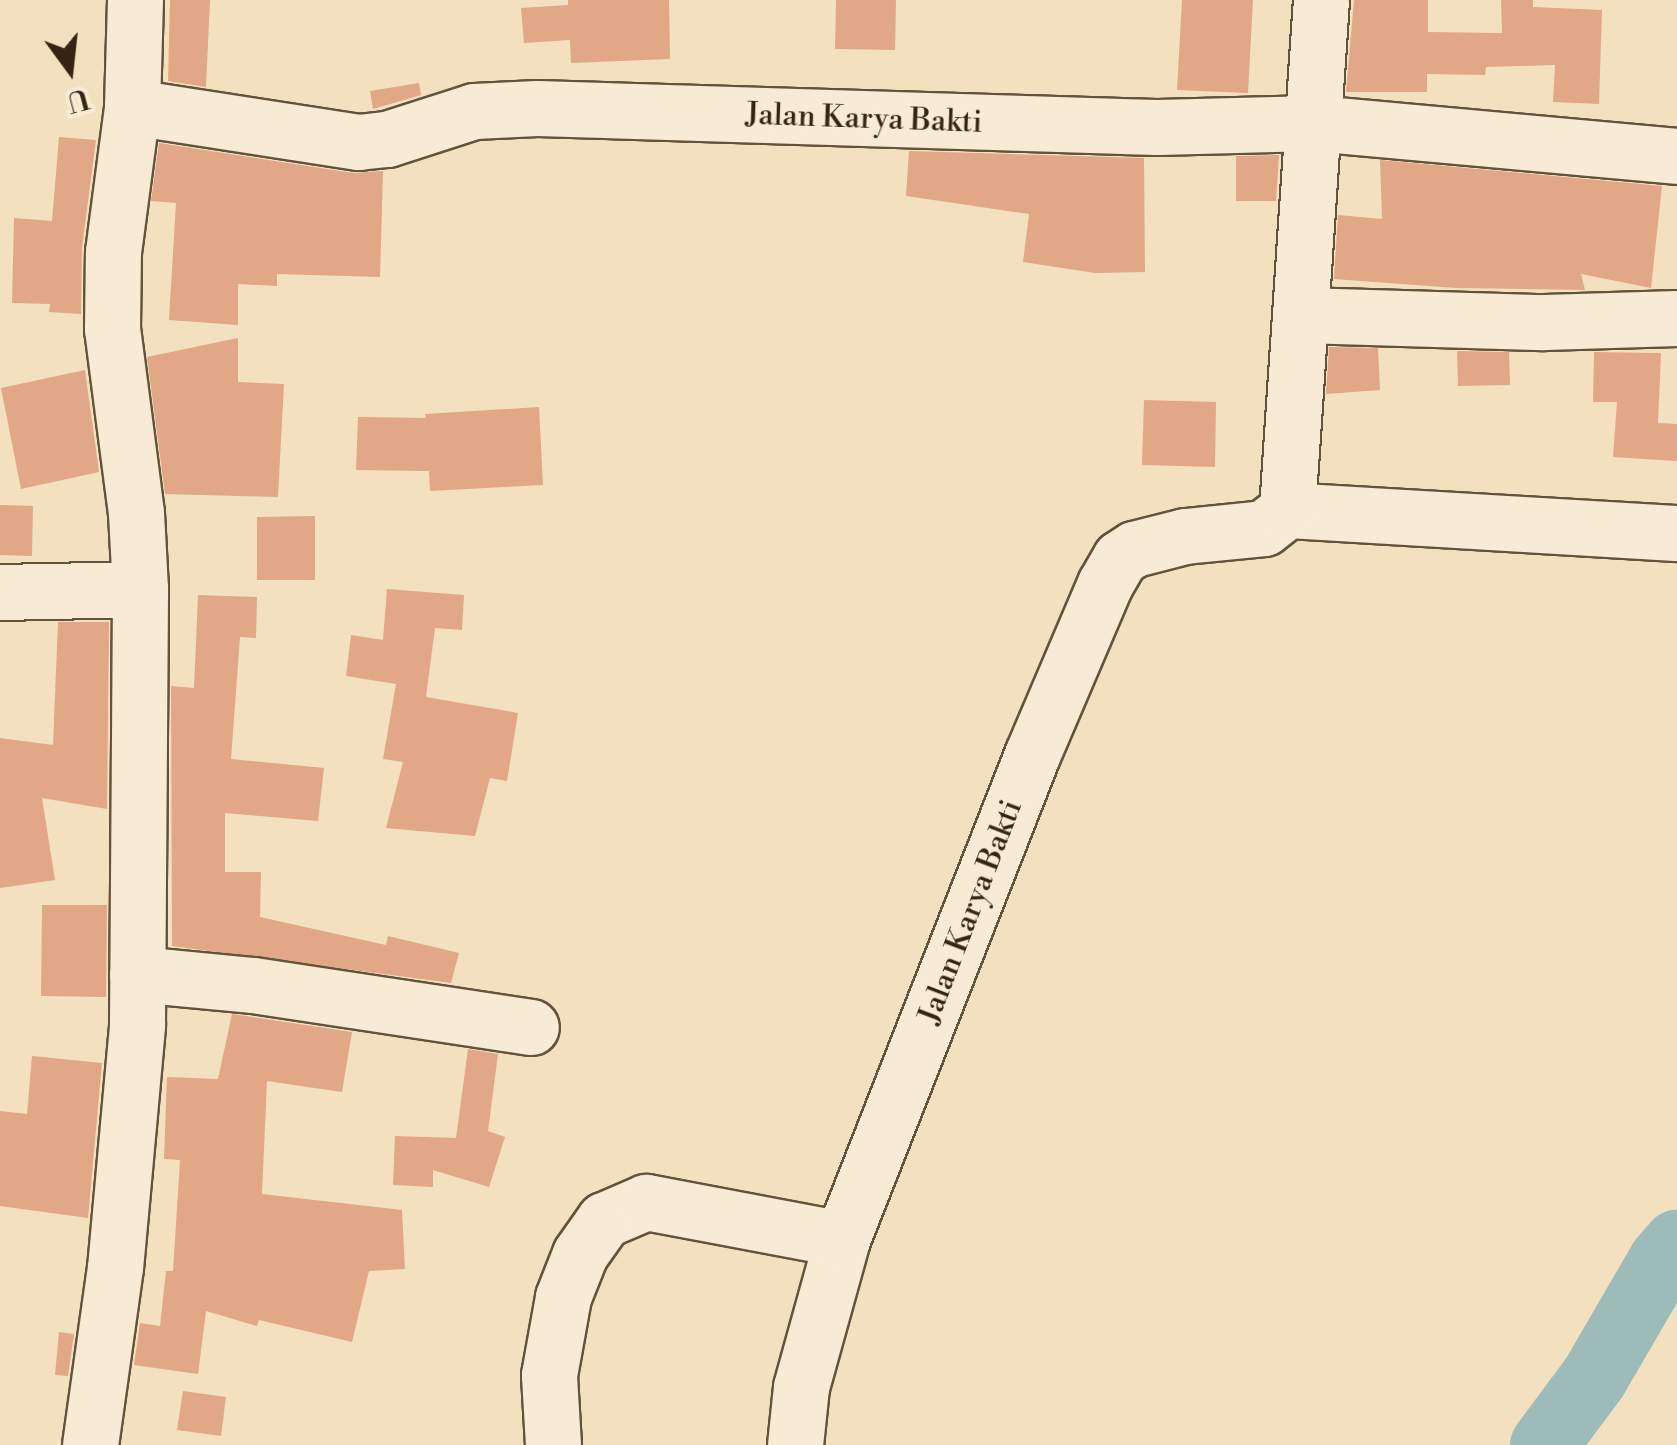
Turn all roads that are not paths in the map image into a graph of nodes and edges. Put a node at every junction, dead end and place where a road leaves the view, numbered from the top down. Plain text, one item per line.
1 (135, 0) edge
2 (1321, 0) edge
3 (132, 107) junction
4 (1314, 123) junction
5 (1677, 156) edge
6 (1302, 315) junction
7 (1677, 318) edge
8 (1288, 510) junction
9 (1677, 533) edge
10 (140, 589) junction
11 (0, 592) edge
12 (136, 974) junction
13 (530, 1027) dead end
14 (842, 1240) junction
15 (90, 1445) edge
16 (552, 1445) edge
17 (795, 1445) edge

1 - 3 street
2 - 4 street
3 - 4 street, Jalan Karya Bakti
3 - 10 street
4 - 5 street, Jalan Karya Bakti
4 - 6 street
6 - 7 street
6 - 8 street
8 - 9 street, Jalan Karya Bakti
8 - 14 street, Jalan Karya Bakti
10 - 11 street
10 - 12 street
12 - 13 street
12 - 15 street
14 - 16 street
14 - 17 street, Jalan Karya Bakti

